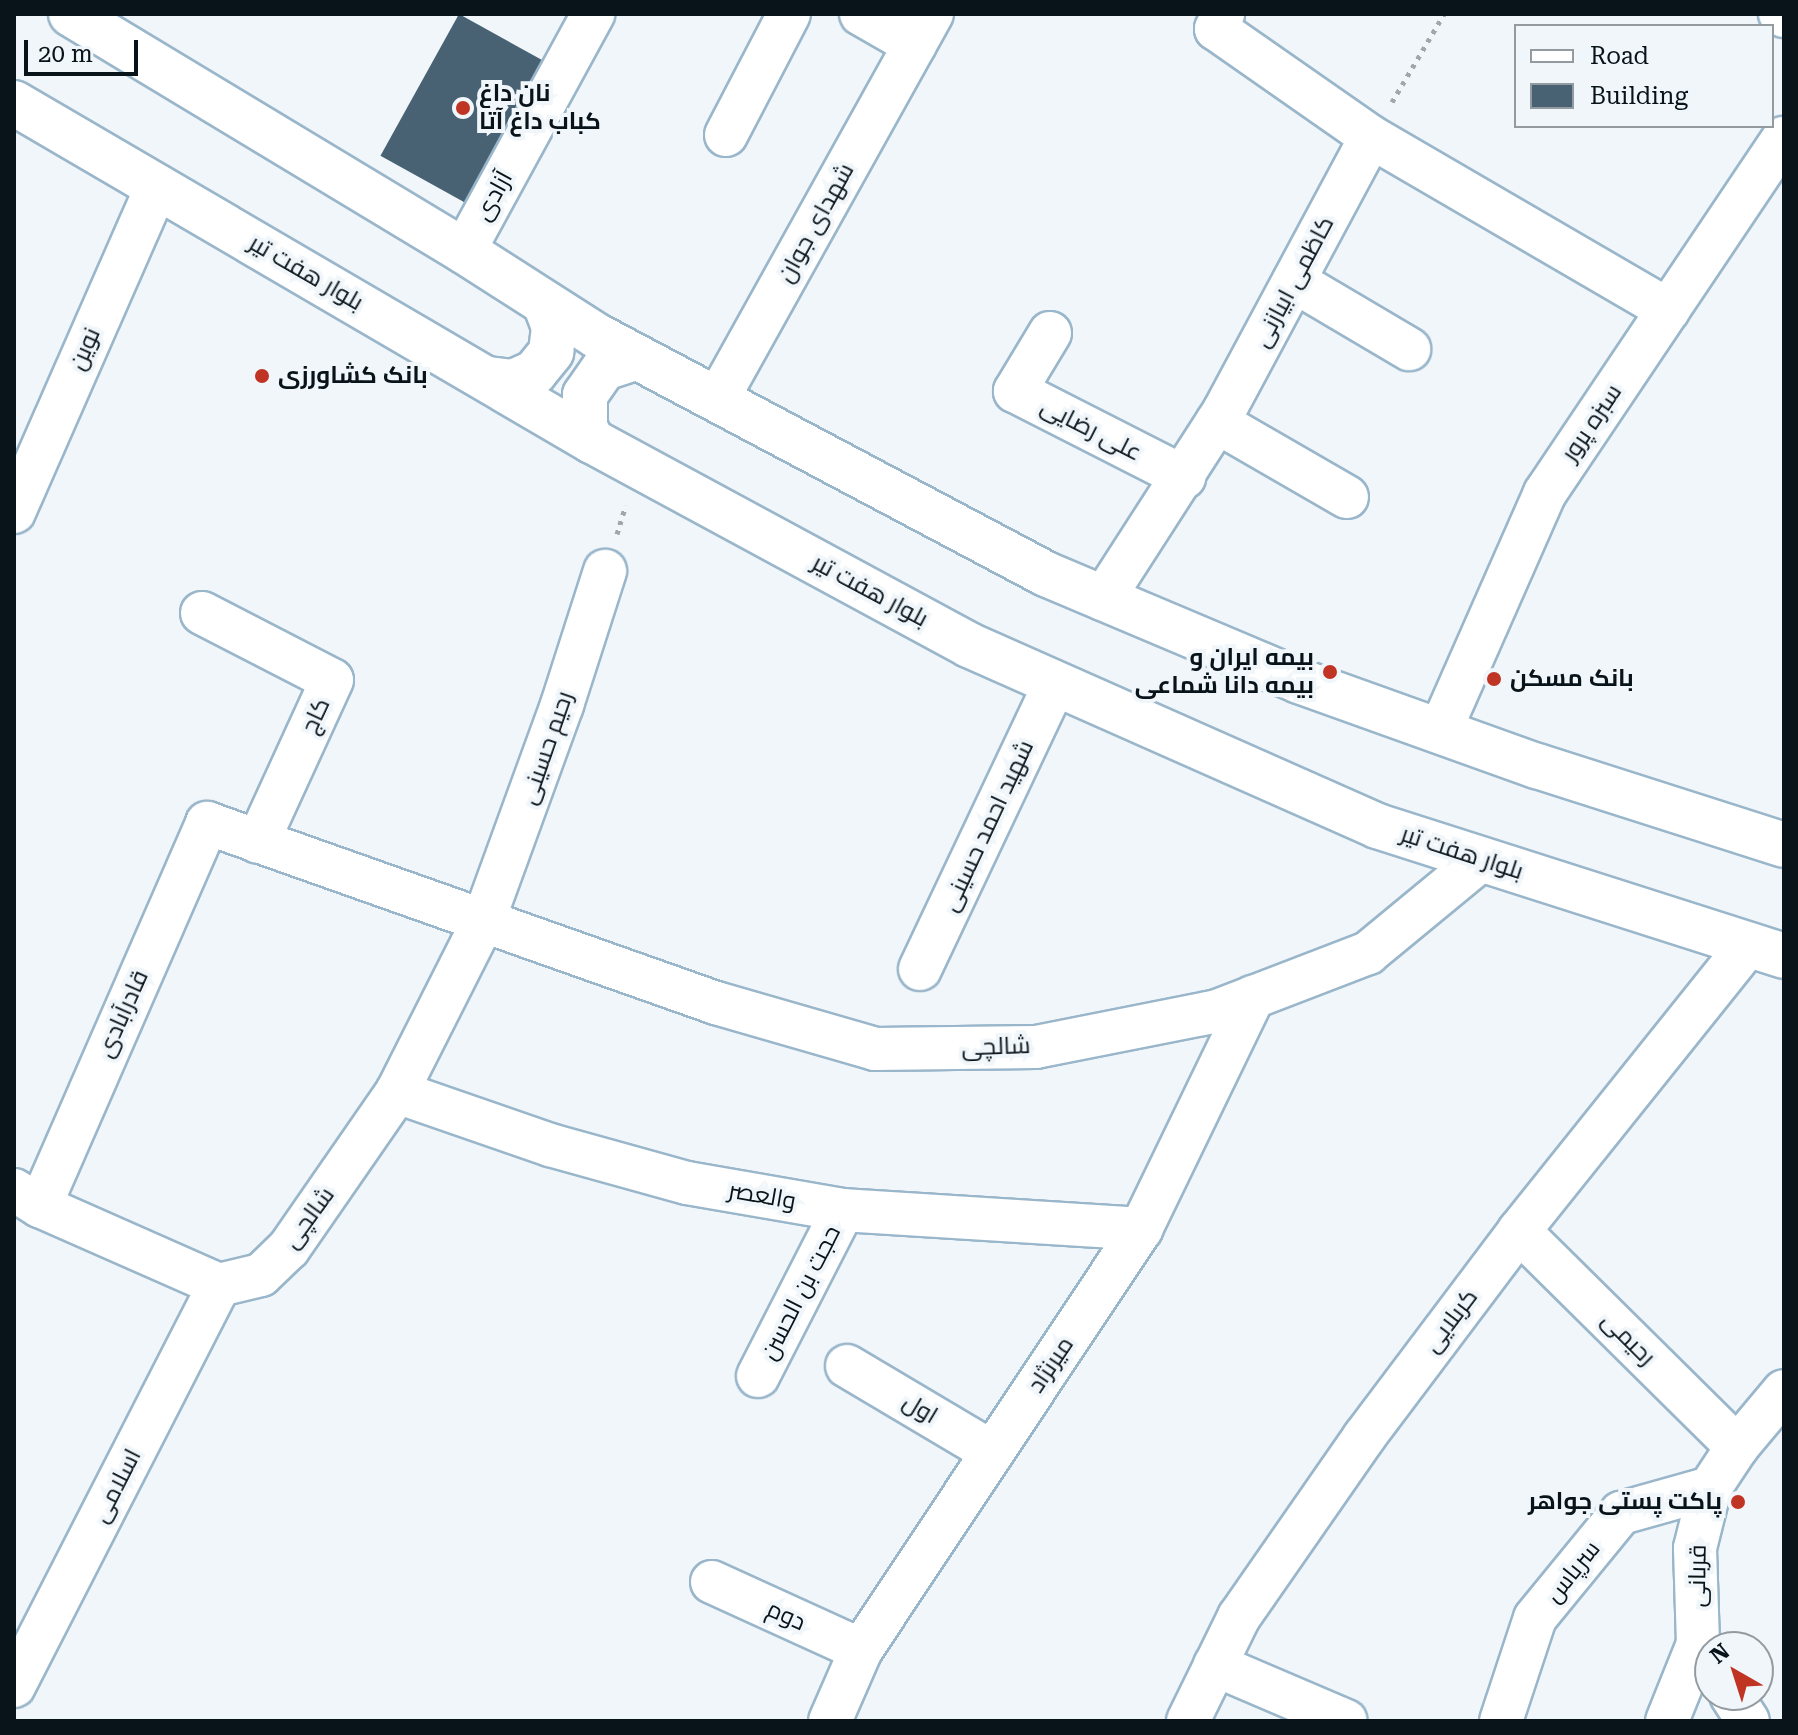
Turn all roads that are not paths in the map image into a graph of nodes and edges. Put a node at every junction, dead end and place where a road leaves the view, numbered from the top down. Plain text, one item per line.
1 (71, 14) edge
2 (593, 14) edge
3 (789, 14) edge
4 (861, 14) edge
5 (1223, 14) edge
6 (923, 30) edge
7 (14, 103) edge
8 (726, 135) dead end
9 (1371, 137) junction
10 (1782, 146) edge
11 (157, 186) junction
12 (464, 251) junction
13 (1294, 281) junction
14 (545, 304) junction
15 (1668, 310) junction
16 (1050, 333) dead end
17 (1409, 349) dead end
18 (635, 358) junction
19 (488, 379) junction
20 (717, 400) junction
21 (1217, 422) junction
22 (592, 441) junction
23 (1184, 477) junction
24 (1347, 497) dead end
25 (14, 512) edge
26 (605, 571) road end
27 (1103, 599) junction
28 (202, 613) dead end
29 (1055, 684) junction
30 (1440, 731) junction
31 (207, 823) joint
32 (258, 842) junction
33 (1784, 845) edge
34 (1481, 860) junction
35 (483, 922) junction
36 (1766, 951) edge
37 (920, 969) dead end
38 (1253, 997) junction
39 (397, 1092) junction
40 (27, 1198) edge
41 (843, 1210) junction
42 (1141, 1229) junction
43 (1519, 1231) junction
44 (219, 1285) junction
45 (847, 1366) dead end
46 (758, 1376) dead end
47 (1784, 1391) edge
48 (1737, 1447) junction
49 (992, 1452) junction
50 (1710, 1488) junction
51 (712, 1582) dead end
52 (28, 1627) edge
53 (1702, 1631) edge
54 (861, 1650) junction
55 (1215, 1665) junction
56 (1694, 1672) edge
57 (14, 1686) edge
58 (830, 1721) edge
59 (1188, 1721) edge
60 (1346, 1721) edge
61 (1501, 1721) edge
62 (1667, 1721) edge

1 - 12 main road
2 - 12 street, آزادی
3 - 8 street
4 - 6 street, شهدای جوان
5 - 9 street
6 - 20 street, شهدای جوان
7 - 11 main road, بلوار هفت تیر
9 - 13 street, کاظمی ابیازنی
9 - 15 street
10 - 15 street, سبزه پرور
11 - 19 main road, بلوار هفت تیر
11 - 25 street, نوین
12 - 14 main road
13 - 17 street
13 - 21 street, کاظمی ابیازنی
14 - 18 main road
14 - 19 main road
15 - 30 street, سبزه پرور
16 - 23 street, علی رضایی
18 - 20 main road
18 - 22 main road
19 - 22 main road, بلوار هفت تیر
20 - 27 main road
21 - 23 street, کاظمی ابیازنی
21 - 24 street
22 - 29 main road, بلوار هفت تیر
23 - 27 street, کاظمی ابیازنی
26 - 35 street, رحیم حسینی
27 - 30 main road
28 - 32 street, کاج
29 - 34 main road, بلوار هفت تیر
29 - 37 street, شهید احمد حسینی
30 - 33 main road
31 - 32 street, شالچی
31 - 40 street, قادرآبادی
32 - 35 street, شالچی
34 - 36 main road, بلوار هفت تیر
34 - 38 street, شالچی
35 - 38 street, شالچی
35 - 39 street, شالچی
36 - 43 street, کربلایی
38 - 42 street, میرنژاد
39 - 41 street, والعصر
39 - 44 street, شالچی
40 - 44 street
41 - 42 street, والعصر
41 - 46 street, حجت بن الحسن
42 - 49 street, میرنژاد
43 - 48 street, رحیمی
43 - 55 street, کربلایی
44 - 52 street, اسلامی
45 - 49 street, اول
47 - 48 street, قربانی
48 - 50 street, قربانی
49 - 54 street, میرنژاد
50 - 53 street, قربانی
50 - 61 street, سرپاس
51 - 54 street, دوم
52 - 57 street, اسلامی
54 - 58 street, میرنژاد
55 - 59 street, کربلایی
55 - 60 street
56 - 62 street

